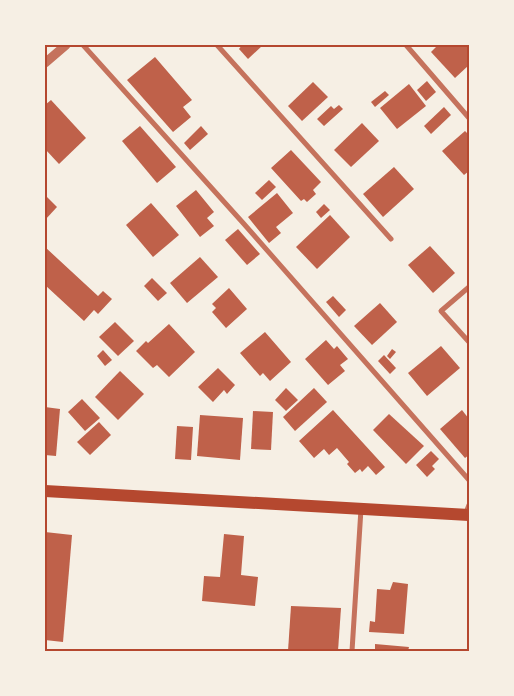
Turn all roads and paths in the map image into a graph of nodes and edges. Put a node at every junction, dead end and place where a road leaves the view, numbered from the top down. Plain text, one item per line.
1 (66, 45) edge
2 (83, 45) edge
3 (217, 45) edge
4 (406, 45) edge
5 (45, 63) edge
6 (469, 118) edge
7 (392, 239) dead end
8 (469, 287) edge
9 (469, 342) edge
10 (469, 480) edge
11 (45, 491) edge
12 (361, 509) junction
13 (468, 512) edge
14 (352, 651) edge

1 - 5 street
2 - 10 street
3 - 7 street
4 - 6 street
8 - 9 street
11 - 12 main road
12 - 13 main road
12 - 14 street

